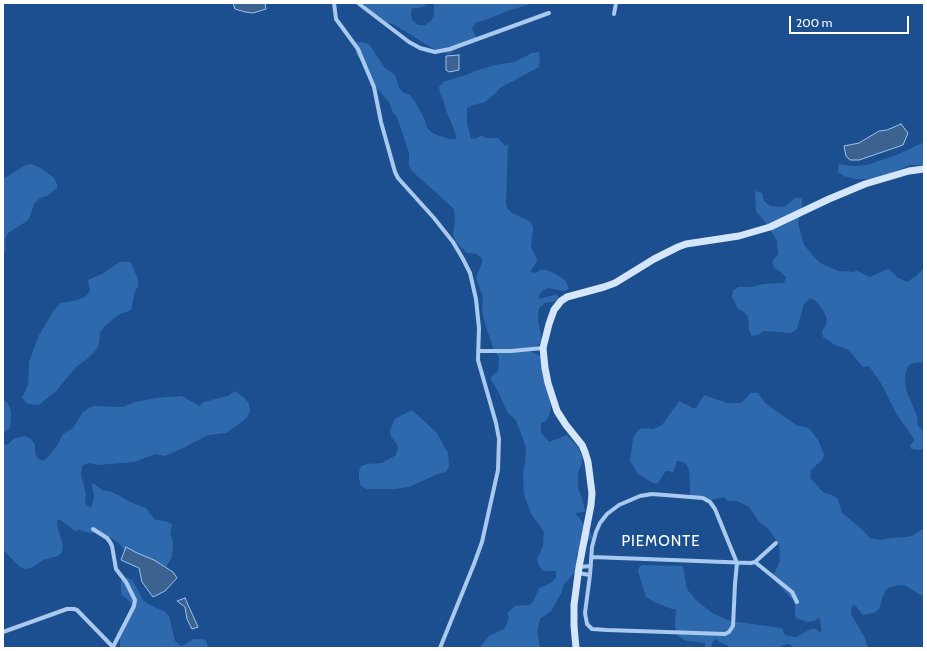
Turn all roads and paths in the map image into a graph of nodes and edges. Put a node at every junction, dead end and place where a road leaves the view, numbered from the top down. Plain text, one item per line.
1 (334, 3) edge
2 (358, 3) edge
3 (616, 3) edge
4 (549, 13) dead end
5 (614, 14) dead end
6 (924, 169) edge
7 (543, 348) junction
8 (478, 350) junction
9 (92, 529) dead end
10 (776, 543) dead end
11 (592, 557) junction
12 (755, 562) junction
13 (737, 563) junction
14 (591, 566) junction
15 (579, 570) junction
16 (590, 575) junction
17 (796, 602) dead end
18 (3, 632) edge
19 (114, 647) edge
20 (440, 648) edge
21 (576, 648) edge

1 - 8 street
2 - 4 street
3 - 5 street
6 - 7 street
7 - 8 street
7 - 15 street
8 - 20 street
9 - 19 street
10 - 12 street
11 - 13 street
11 - 13 street
11 - 14 street
12 - 13 street
12 - 17 street
13 - 16 street
14 - 15 street
14 - 16 street
15 - 16 street
15 - 21 street
18 - 19 street

